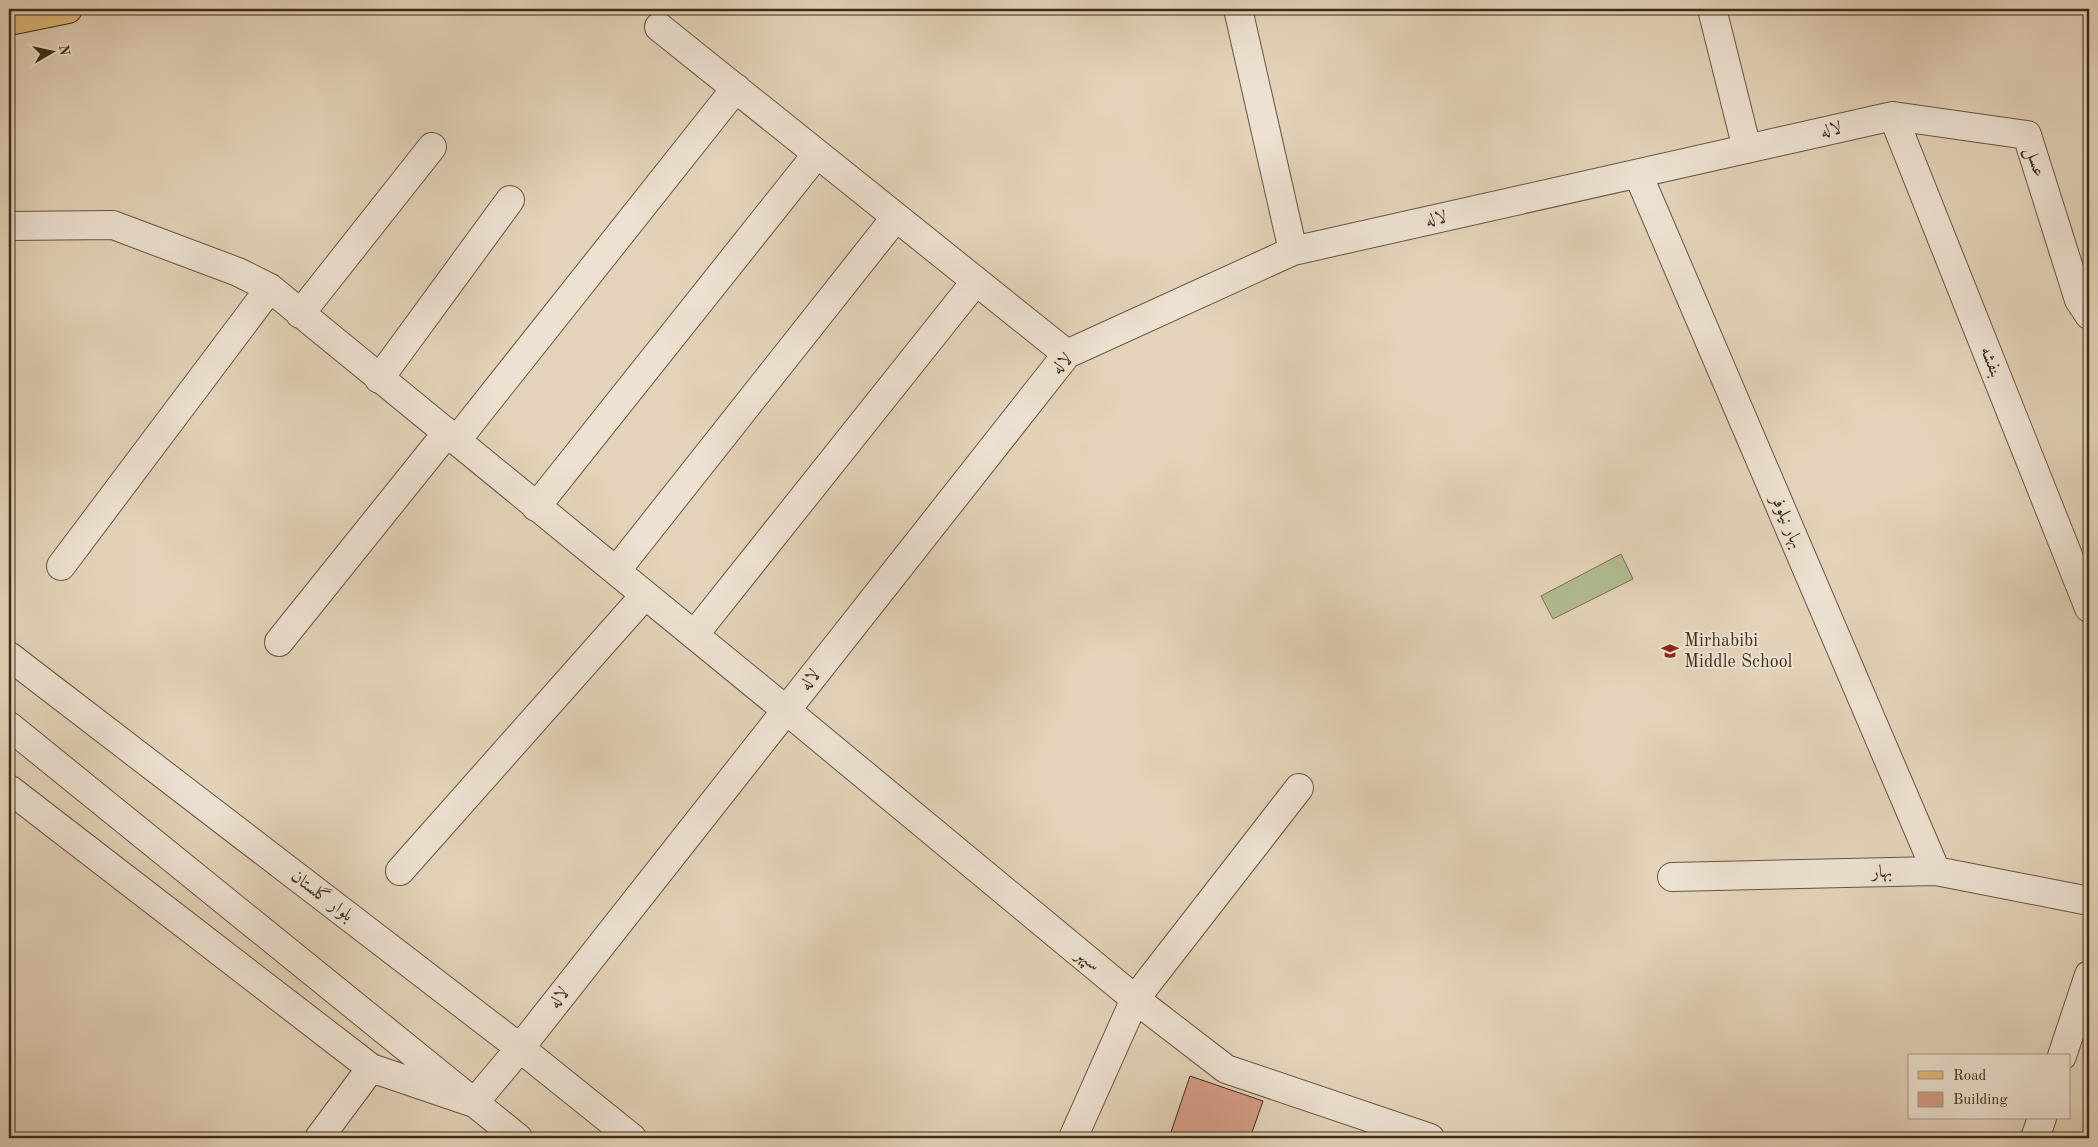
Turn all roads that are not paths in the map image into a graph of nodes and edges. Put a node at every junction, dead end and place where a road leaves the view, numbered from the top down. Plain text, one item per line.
1 (68, 9) edge
2 (1238, 9) edge
3 (1712, 9) edge
4 (9, 21) edge
5 (659, 27) dead end
6 (736, 88) junction
7 (1893, 116) junction
8 (432, 147) dead end
9 (1747, 149) junction
10 (817, 154) junction
11 (1638, 174) junction
12 (510, 200) dead end
13 (896, 217) junction
14 (9, 226) edge
15 (1293, 251) junction
16 (976, 281) junction
17 (270, 288) junction
18 (300, 314) junction
19 (2089, 316) edge
20 (1067, 354) junction
21 (379, 379) junction
22 (451, 437) junction
23 (536, 507) junction
24 (61, 566) dead end
25 (616, 571) junction
26 (645, 595) junction
27 (2089, 608) edge
28 (694, 635) junction
29 (280, 642) dead end
30 (9, 656) edge
31 (786, 710) junction
32 (9, 726) edge
33 (1299, 788) dead end
34 (9, 789) edge
35 (400, 871) dead end
36 (1936, 871) junction
37 (1672, 877) dead end
38 (2089, 901) edge
39 (2089, 975) edge
40 (1135, 999) junction
41 (520, 1048) junction
42 (2063, 1054) edge
43 (371, 1068) junction
44 (474, 1103) junction
45 (2041, 1120) edge
46 (318, 1138) edge
47 (518, 1138) edge
48 (632, 1138) edge
49 (1073, 1138) edge
50 (1430, 1138) edge
51 (2035, 1138) edge

1 - 4 main road
2 - 15 street
3 - 9 street
5 - 6 street
6 - 10 street
6 - 22 street
7 - 9 street, لاله
7 - 19 street, عسل
7 - 27 street, بنفشه
8 - 18 street
9 - 11 street, لاله
10 - 13 street
10 - 23 street
11 - 15 street, لاله
11 - 36 street, بهار نیلوفر
12 - 21 street
13 - 16 street
13 - 25 street
14 - 17 street, سپهر
15 - 20 street, لاله
16 - 20 street
16 - 28 street
17 - 18 street, سپهر
17 - 24 street
18 - 21 street, سپهر
20 - 31 street, لاله
21 - 22 street, سپهر
22 - 23 street, سپهر
22 - 29 street
23 - 25 street, سپهر
25 - 26 street, سپهر
26 - 28 street, سپهر
26 - 35 street
28 - 31 street, سپهر
30 - 41 street, بلوار گلستان
31 - 40 street, سپهر
31 - 41 street, لاله
32 - 44 street
33 - 40 street
34 - 43 street
36 - 37 street, بهار
36 - 38 street, بهار
39 - 42 street
40 - 49 street
40 - 50 street, سپهر
41 - 44 street, لاله
41 - 48 street, بلوار گلستان
43 - 44 street
43 - 46 street
44 - 47 street
45 - 51 street

